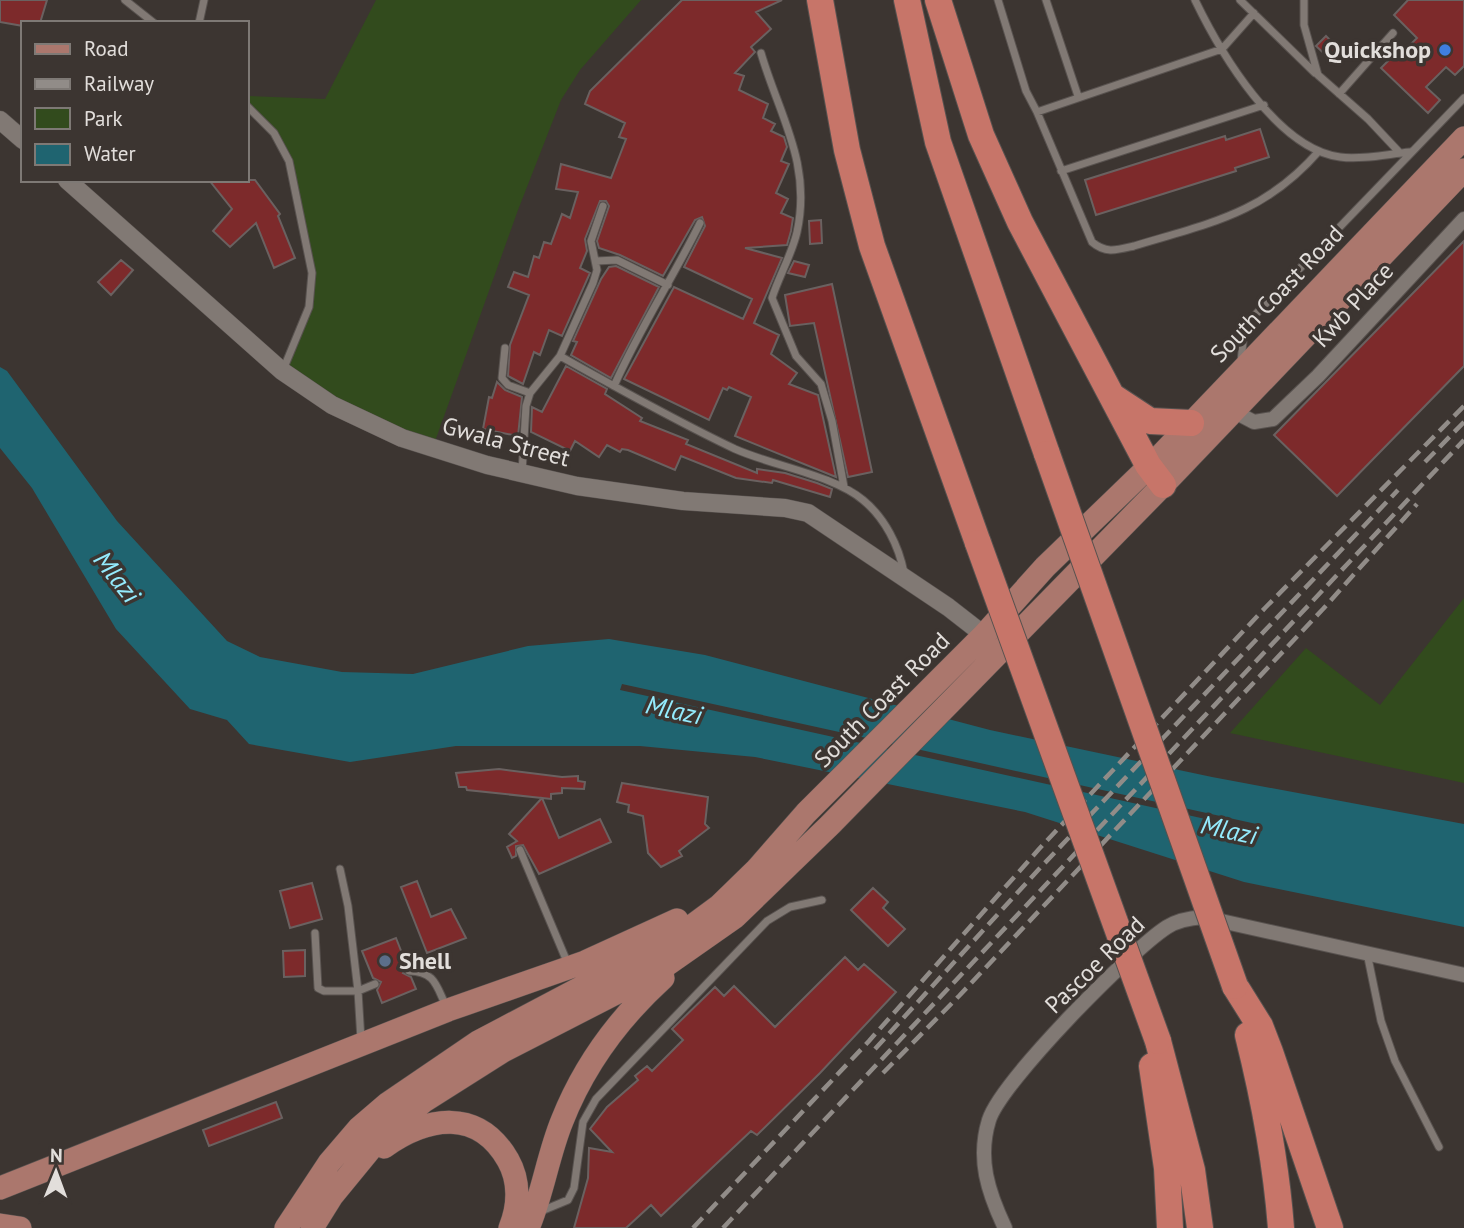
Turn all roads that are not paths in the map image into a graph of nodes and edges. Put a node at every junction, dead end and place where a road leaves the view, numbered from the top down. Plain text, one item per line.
1 (125, 0) edge
2 (204, 0) edge
3 (820, 0) edge
4 (907, 0) edge
5 (938, 0) edge
6 (998, 0) edge
7 (1046, 0) edge
8 (1195, 0) edge
9 (1240, 0) edge
10 (1304, 0) edge
11 (1254, 13) junction
12 (151, 21) edge
13 (199, 21) edge
14 (1393, 33) dead end
15 (1223, 49) junction
16 (761, 53) dead end
17 (1318, 75) junction
18 (1339, 94) junction
19 (1078, 96) junction
20 (1464, 98) edge
21 (1264, 104) junction
22 (248, 107) edge
23 (1037, 112) junction
24 (0, 120) edge
25 (21, 138) edge
26 (1464, 138) edge
27 (1318, 151) junction
28 (1411, 152) junction
29 (1400, 153) junction
30 (1464, 170) edge
31 (1061, 171) junction
32 (68, 182) edge
33 (603, 206) dead end
34 (1464, 219) edge
35 (700, 223) dead end
36 (596, 261) junction
37 (667, 285) junction
38 (505, 348) dead end
39 (560, 356) junction
40 (282, 371) junction
41 (1249, 377) junction
42 (614, 386) junction
43 (530, 393) junction
44 (1111, 395) junction
45 (1233, 411) junction
46 (1191, 423) junction
47 (522, 473) junction
48 (1156, 475) junction
49 (844, 487) junction
50 (904, 576) junction
51 (984, 635) junction
52 (786, 834) junction
53 (520, 849) dead end
54 (340, 870) dead end
55 (822, 900) dead end
56 (735, 917) junction
57 (315, 933) dead end
58 (1367, 953) junction
59 (569, 968) junction
60 (409, 971) dead end
61 (1464, 975) edge
62 (375, 984) dead end
63 (1236, 986) junction
64 (358, 991) junction
65 (448, 1010) junction
66 (1158, 1041) junction
67 (362, 1044) junction
68 (1439, 1147) dead end
69 (353, 1170) junction
70 (0, 1188) edge
71 (532, 1220) edge
72 (0, 1225) edge
73 (20, 1228) edge
74 (286, 1228) edge
75 (313, 1228) edge
76 (510, 1228) edge
77 (1005, 1228) edge
78 (1171, 1228) edge
79 (1200, 1228) edge
80 (1281, 1228) edge
81 (1330, 1228) edge

1 - 12 lane
2 - 13 lane
3 - 66 highway, bridge
4 - 63 highway, bridge
5 - 44 highway
6 - 23 lane
7 - 19 lane
8 - 15 lane
9 - 11 lane
10 - 17 lane
11 - 15 lane
11 - 17 lane
14 - 18 lane
15 - 19 lane
15 - 21 lane
16 - 49 lane
17 - 18 lane
18 - 29 lane
19 - 23 lane
20 - 28 lane
21 - 27 lane
21 - 31 lane
22 - 40 lane
23 - 31 lane
24 - 25 street
26 - 41 main road, South Coast Road
27 - 29 lane
27 - 31 lane
28 - 29 lane
28 - 41 lane
30 - 41 main road, South Coast Road
32 - 40 street, Gwala Street
33 - 36 lane
34 - 45 street, Kwb Place
35 - 37 lane
36 - 37 lane
36 - 39 lane
37 - 42 lane
38 - 43 lane
39 - 42 lane
39 - 43 lane
40 - 47 street, Gwala Street
41 - 45 main road, South Coast Road
41 - 46 main road, South Coast Road
42 - 49 lane
43 - 47 lane
44 - 46 highway
44 - 48 highway
45 - 48 main road, South Coast Road
46 - 48 main road, South Coast Road
47 - 50 street, Gwala Street
48 - 51 main road, South Coast Road
48 - 56 main road, South Coast Road
49 - 50 lane
50 - 51 street, Gwala Street
51 - 52 main road, South Coast Road
52 - 59 main road
52 - 74 main road, South Coast Road
53 - 59 lane
54 - 64 lane
55 - 71 lane
56 - 69 main road, South Coast Road
56 - 71 main road
57 - 64 lane
58 - 61 street, Pascoe Road
58 - 68 lane
58 - 77 street, Pascoe Road
59 - 65 main road
60 - 65 lane
62 - 64 lane
63 - 80 highway
63 - 81 highway
64 - 67 lane
65 - 67 main road
66 - 78 highway
66 - 79 highway
67 - 70 main road
69 - 75 main road, South Coast Road
69 - 76 main road
72 - 73 main road

